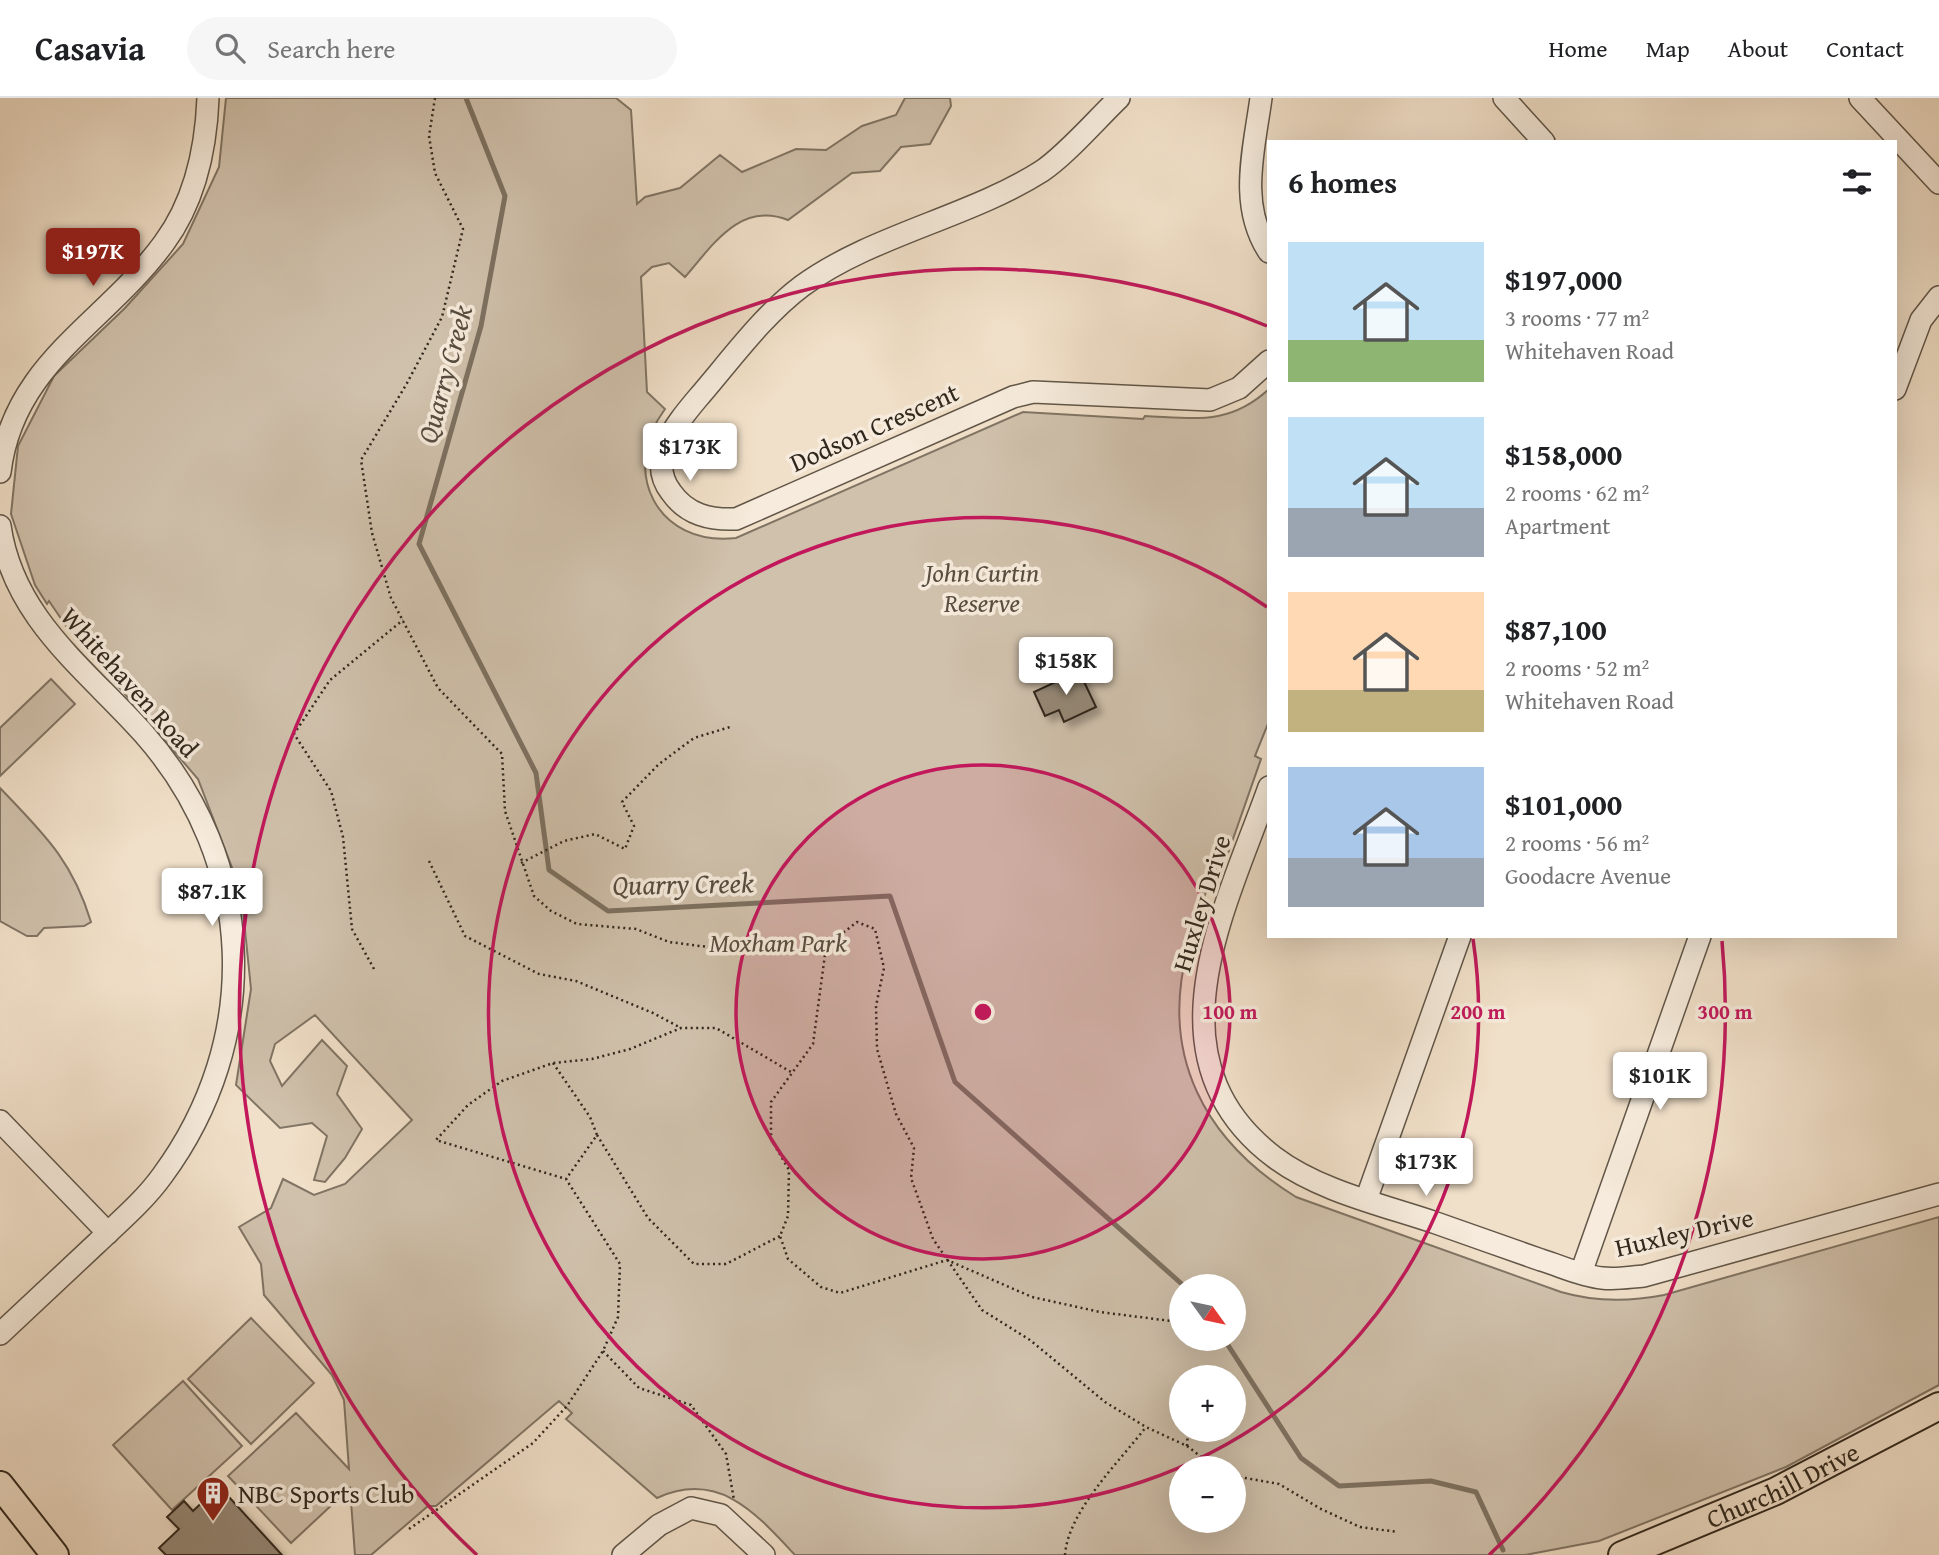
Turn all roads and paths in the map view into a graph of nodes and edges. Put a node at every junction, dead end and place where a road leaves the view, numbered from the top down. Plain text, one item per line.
1 (208, 98) edge
2 (435, 98) edge
3 (1119, 98) edge
4 (1261, 98) edge
5 (1504, 98) edge
6 (1860, 98) edge
7 (1542, 140) edge
8 (1939, 183) edge
9 (1267, 249) edge
10 (1939, 297) edge
11 (1267, 363) edge
12 (1897, 384) edge
13 (0, 472) edge
14 (0, 526) edge
15 (403, 620) junction
16 (730, 727) dead end
17 (1267, 793) edge
18 (429, 862) dead end
19 (521, 863) junction
20 (1459, 938) edge
21 (1699, 938) edge
22 (826, 947) junction
23 (374, 969) dead end
24 (681, 1028) junction
25 (553, 1063) junction
26 (791, 1072) junction
27 (0, 1121) edge
28 (597, 1135) junction
29 (566, 1179) junction
30 (1939, 1194) edge
31 (1366, 1200) junction
32 (108, 1233) junction
33 (780, 1236) junction
34 (947, 1260) junction
35 (1581, 1273) junction
36 (1169, 1321) edge
37 (0, 1334) edge
38 (603, 1351) junction
39 (1939, 1406) edge
40 (1146, 1427) junction
41 (1187, 1442) edge
42 (1187, 1446) junction
43 (1200, 1456) edge
44 (1246, 1478) edge
45 (0, 1486) edge
46 (721, 1515) junction
47 (409, 1529) dead end
48 (1398, 1532) dead end
49 (55, 1555) edge
50 (622, 1555) edge
51 (764, 1555) edge
52 (1065, 1555) edge
53 (1622, 1555) edge

1 - 13 street
2 - 15 path
3 - 11 street, Dodson Crescent
4 - 9 street
5 - 7 street
6 - 8 street
10 - 12 street
14 - 32 street, Whitehaven Road
15 - 19 path
15 - 23 path
16 - 19 path
17 - 31 street, Huxley Drive
18 - 24 path
19 - 22 path
20 - 31 street
21 - 35 street
22 - 26 path
22 - 34 path
24 - 25 path
24 - 26 path
25 - 28 path
25 - 29 path
26 - 33 path
27 - 32 street
28 - 29 path
28 - 33 path
29 - 38 path
30 - 35 street, Huxley Drive
31 - 35 street, Huxley Drive
32 - 37 street, Whitehaven Road
33 - 34 path
34 - 36 path
34 - 40 path
38 - 46 path
38 - 47 path
39 - 53 main road, Churchill Drive
40 - 42 path
40 - 52 path
41 - 42 path
42 - 43 path
44 - 48 path
45 - 49 main road
46 - 50 street
46 - 51 street

